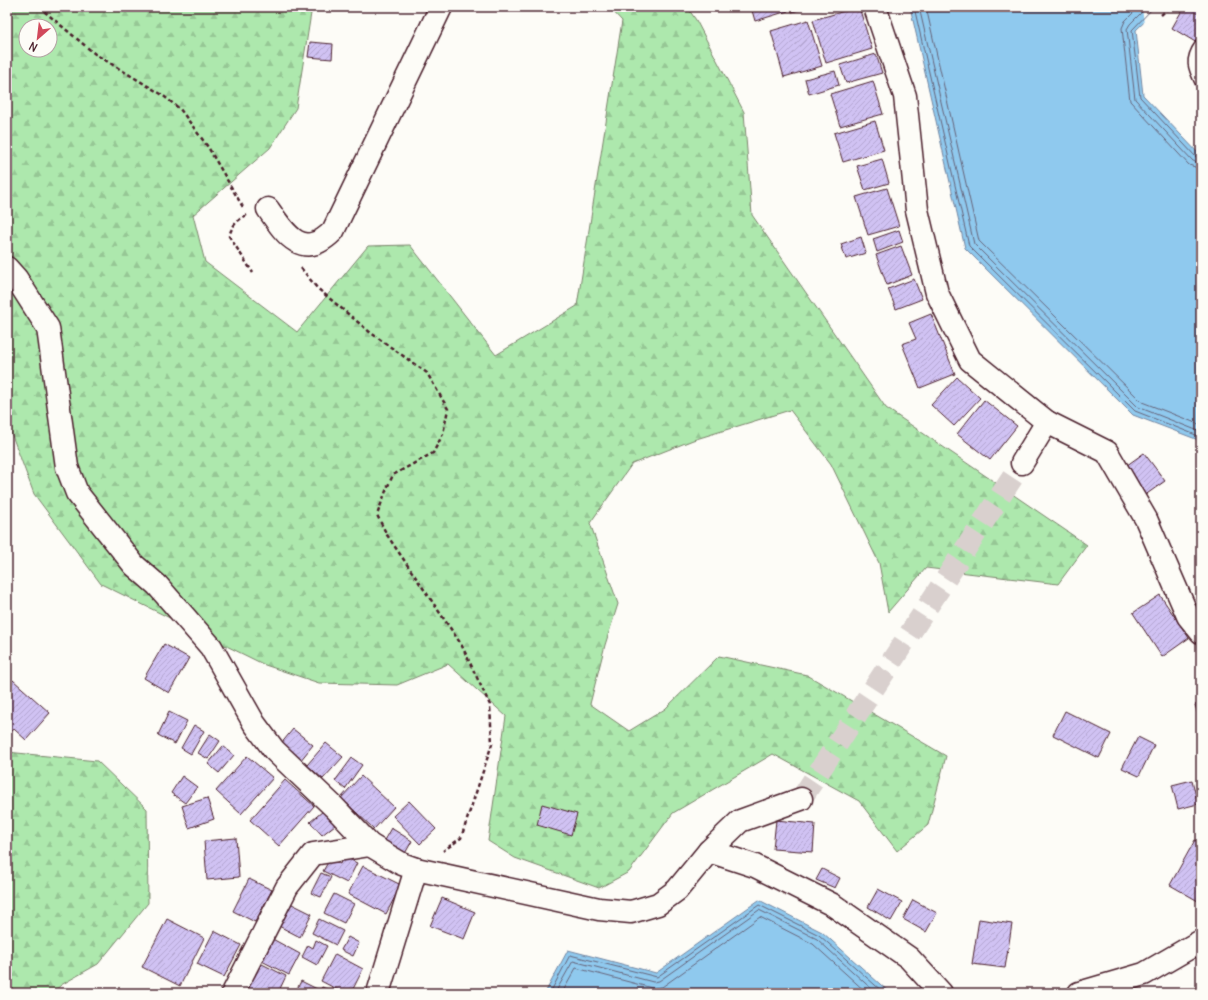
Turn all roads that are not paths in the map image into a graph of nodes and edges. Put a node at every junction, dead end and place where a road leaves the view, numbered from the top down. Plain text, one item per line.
1 (441, 7) edge
2 (875, 7) edge
3 (1201, 45) edge
4 (1201, 82) edge
5 (256, 215) road end
6 (7, 268) edge
7 (1048, 422) junction
8 (1022, 463) tunnel mouth
9 (1201, 632) edge
10 (801, 799) tunnel mouth
11 (370, 845) junction
12 (709, 851) junction
13 (416, 869) junction
14 (1201, 941) edge
15 (233, 993) edge
16 (378, 993) edge
17 (941, 993) edge
18 (1079, 993) edge

1 - 5 street
2 - 7 street
3 - 4 lane
6 - 11 street
7 - 8 street
7 - 9 street
10 - 12 street
11 - 13 street
11 - 15 street
12 - 13 street
12 - 17 street
13 - 16 street
14 - 18 street

